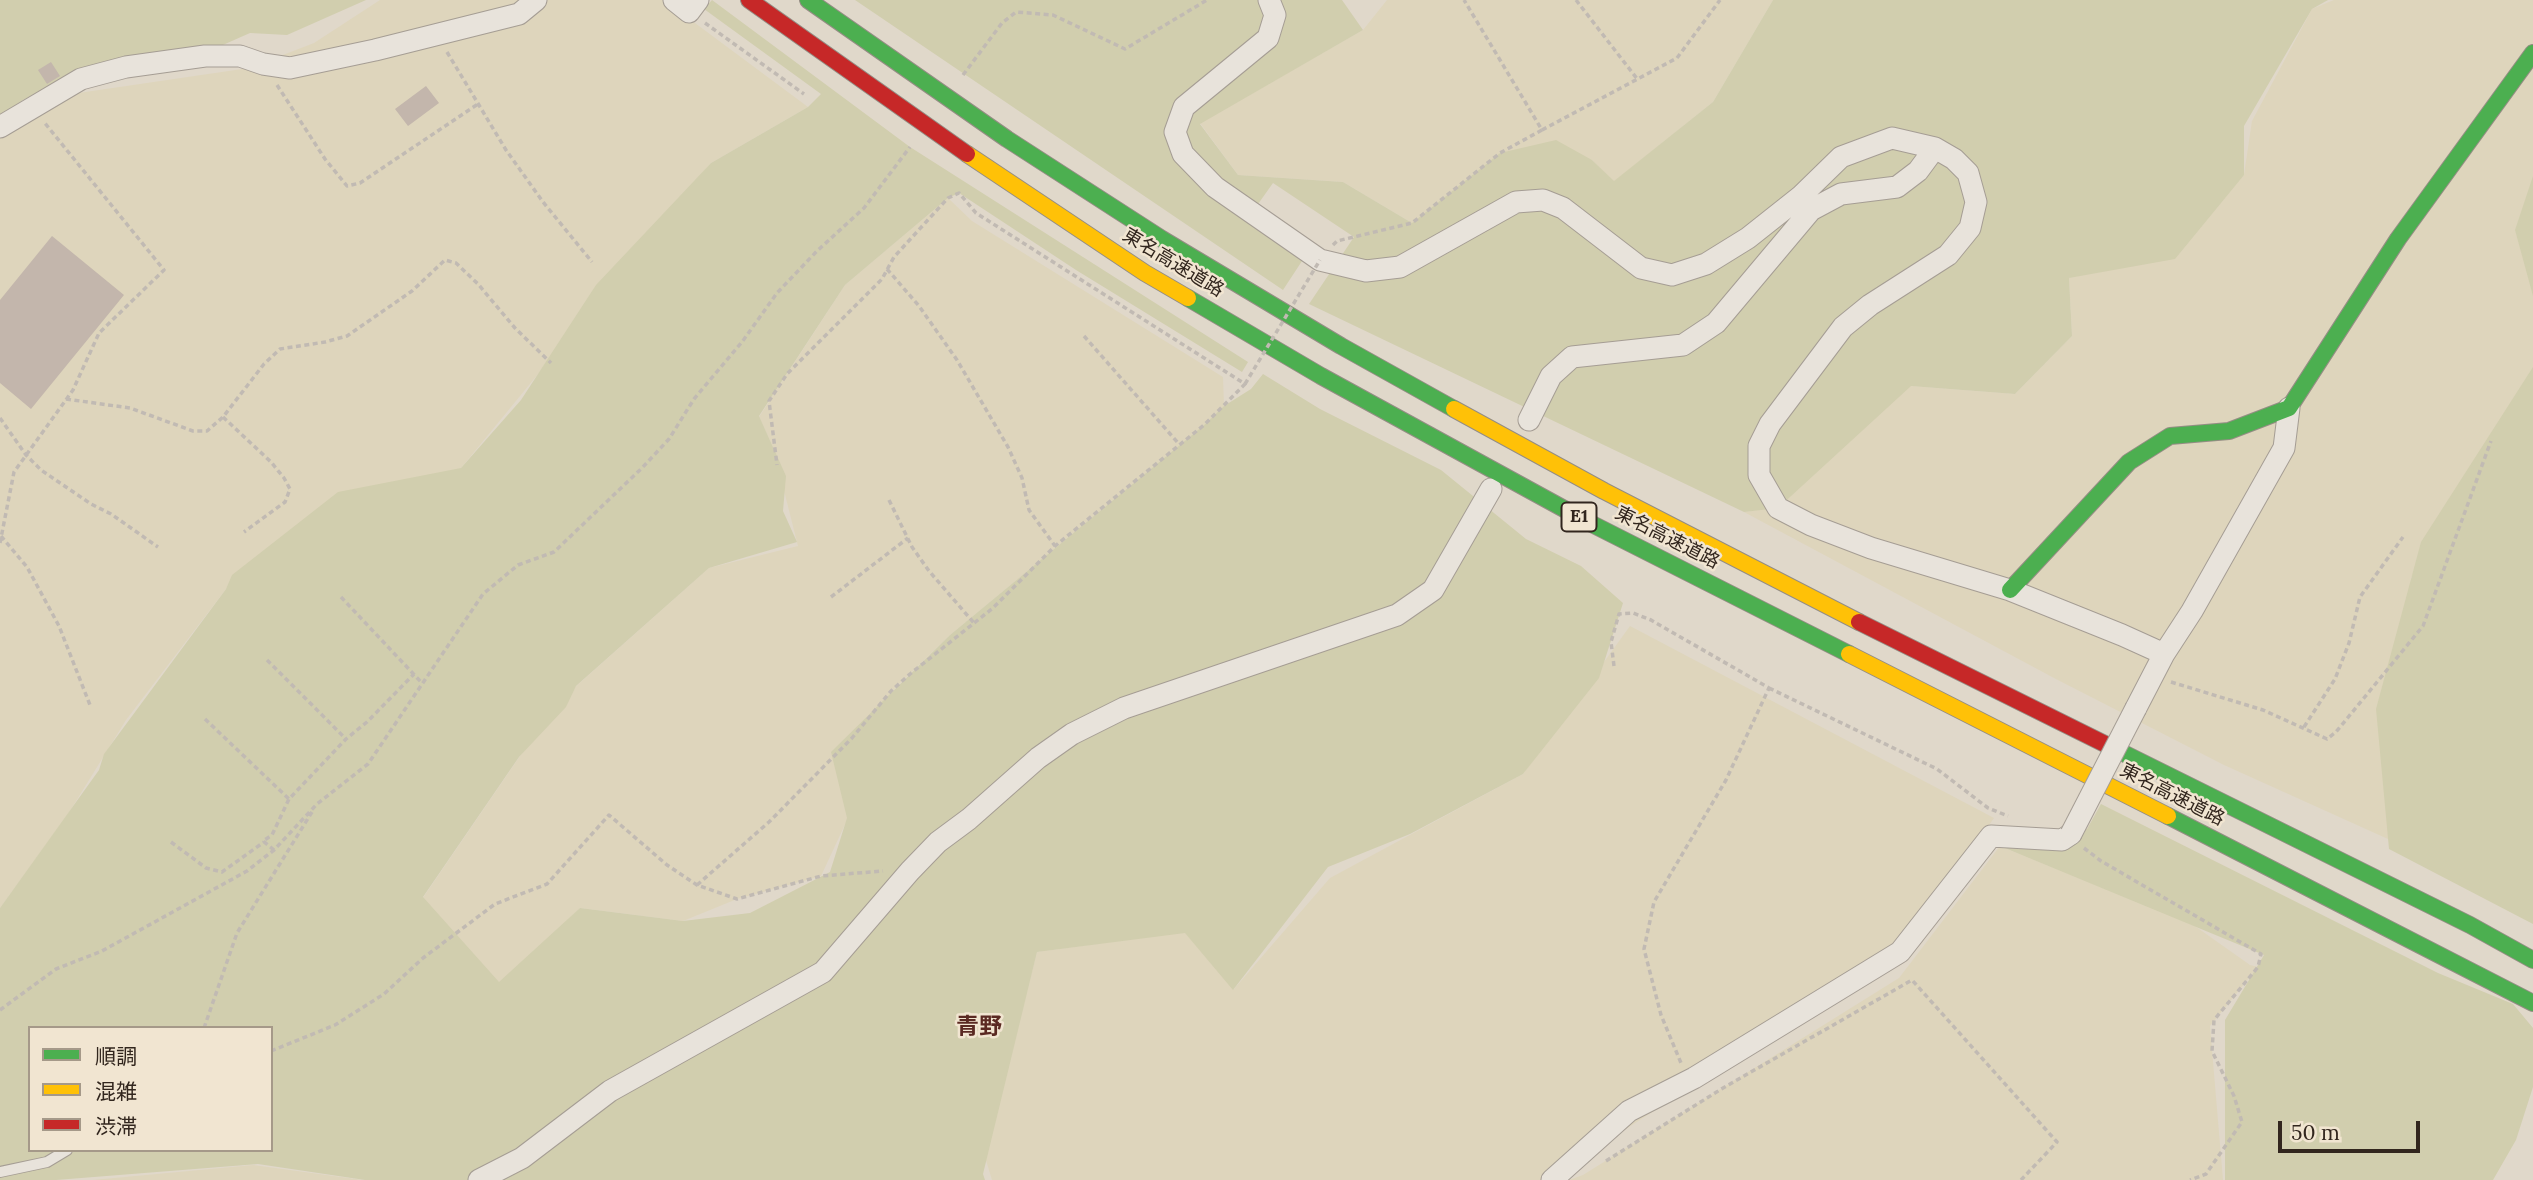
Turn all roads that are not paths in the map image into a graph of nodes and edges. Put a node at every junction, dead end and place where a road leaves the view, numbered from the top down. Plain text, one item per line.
1 (536, 0) edge
2 (749, 0) edge
3 (808, 0) edge
4 (1269, 0) edge
5 (2533, 53) edge
6 (0, 127) edge
7 (1935, 148) junction
8 (2289, 408) junction
9 (1529, 420) dead end
10 (1491, 489) dead end
11 (2010, 590) junction
12 (2164, 654) junction
13 (2533, 960) edge
14 (2533, 1003) edge
15 (63, 1152) edge
16 (0, 1172) edge
17 (480, 1180) edge
18 (1552, 1180) edge

1 - 6 street
2 - 14 main road, 東名高速道路 / E1
3 - 13 main road, 東名高速道路 / E1
4 - 7 street
5 - 8 main road
7 - 9 street
7 - 11 street
8 - 11 main road
8 - 12 street
10 - 17 street
11 - 12 street
12 - 18 street, bridge
15 - 16 lane

